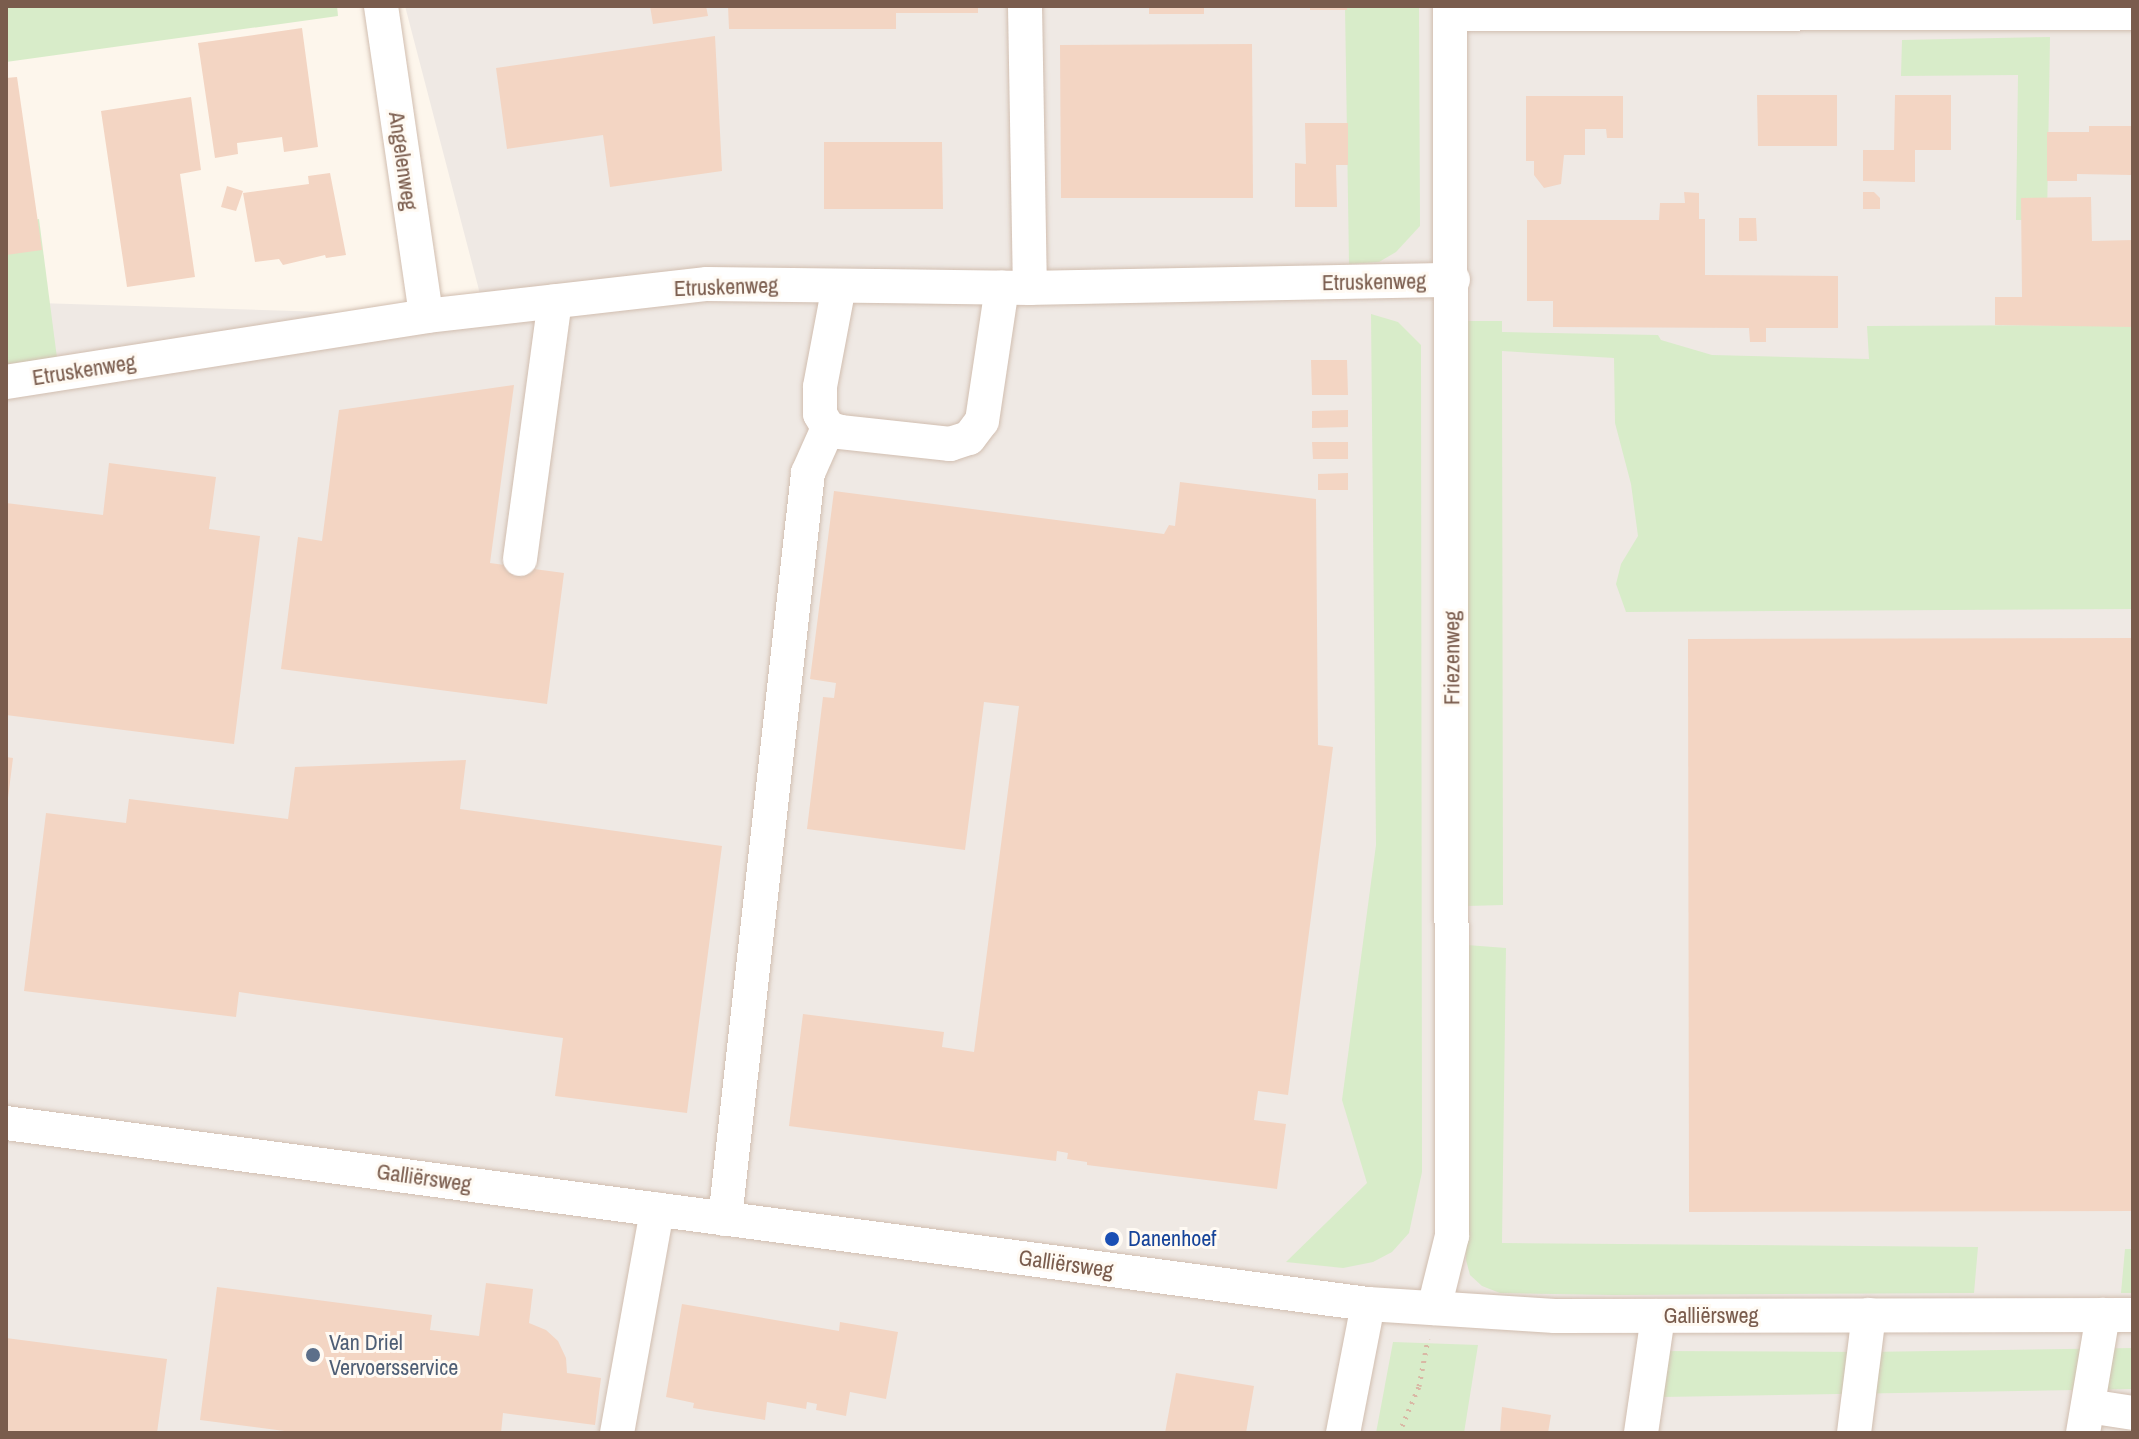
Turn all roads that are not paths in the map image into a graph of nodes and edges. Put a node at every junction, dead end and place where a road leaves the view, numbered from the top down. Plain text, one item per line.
1 (381, 6) edge
2 (1025, 6) edge
3 (1450, 10) edge
4 (2133, 13) edge
5 (1453, 280) junction
6 (839, 286) junction
7 (1016, 288) junction
8 (555, 301) junction
9 (426, 316) junction
10 (6, 382) edge
11 (828, 428) junction
12 (520, 559) dead end
13 (6, 1123) edge
14 (657, 1210) junction
15 (725, 1219) junction
16 (1368, 1304) junction
17 (1434, 1308) junction
18 (1869, 1315) junction
19 (2118, 1315) edge
20 (1658, 1316) junction
21 (2133, 1413) edge
22 (2086, 1420) edge
23 (617, 1433) edge
24 (1343, 1433) edge
25 (1641, 1433) edge
26 (1854, 1433) edge

1 - 9 street, Angelenweg
2 - 7 street
3 - 4 street
3 - 5 street, Friezenweg
5 - 7 street, Etruskenweg
5 - 17 street, Friezenweg
6 - 7 street, Etruskenweg
6 - 8 street, Etruskenweg
6 - 11 street
7 - 11 street
8 - 9 street, Etruskenweg
8 - 12 street
9 - 10 street, Etruskenweg
11 - 15 street
13 - 14 street, Galliërsweg
14 - 15 street, Galliërsweg
14 - 23 street
15 - 16 street, Galliërsweg
16 - 17 street, Galliërsweg
16 - 24 street
17 - 20 street, Galliërsweg
18 - 19 street, Galliërsweg
18 - 20 street, Galliërsweg
18 - 26 street
19 - 22 street
20 - 25 street
21 - 22 street

